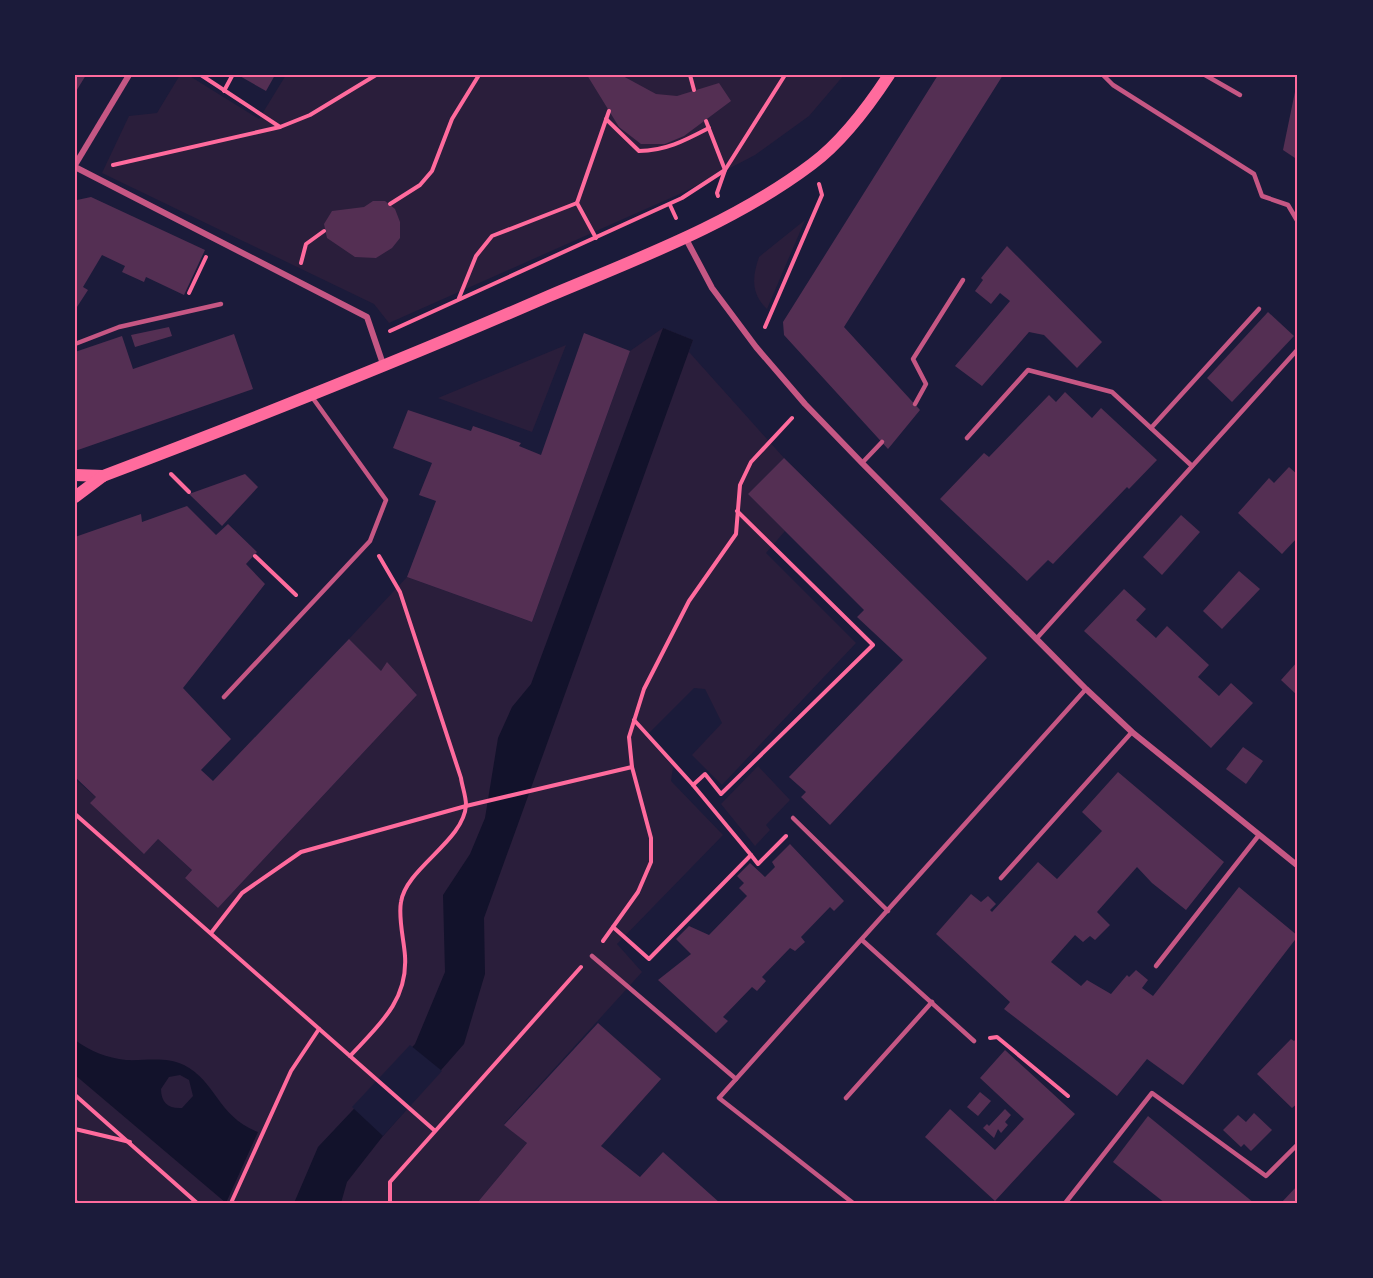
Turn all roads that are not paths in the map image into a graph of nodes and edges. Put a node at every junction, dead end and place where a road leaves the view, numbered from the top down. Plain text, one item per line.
1 (129, 75) edge
2 (889, 75) edge
3 (1103, 75) edge
4 (1206, 75) edge
5 (1240, 95) dead end
6 (75, 166) edge
7 (1298, 222) edge
8 (685, 237) junction
9 (963, 280) dead end
10 (221, 304) dead end
11 (1260, 309) dead end
12 (75, 344) edge
13 (1298, 349) edge
14 (384, 367) junction
15 (310, 395) junction
16 (915, 404) dead end
17 (1151, 428) junction
18 (967, 438) dead end
19 (882, 442) dead end
20 (862, 463) junction
21 (1192, 466) junction
22 (75, 475) edge
23 (103, 476) junction
24 (75, 497) edge
25 (1037, 638) junction
26 (1086, 689) junction
27 (224, 697) dead end
28 (1132, 732) junction
29 (793, 818) dead end
30 (1259, 835) junction
31 (1298, 866) edge
32 (1001, 878) dead end
33 (888, 910) junction
34 (862, 940) junction
35 (592, 956) road end
36 (1156, 966) dead end
37 (932, 1002) junction
38 (974, 1041) road end
39 (736, 1079) junction
40 (846, 1098) dead end
41 (1298, 1144) edge
42 (853, 1203) edge
43 (1068, 1203) edge

1 - 6 street
2 - 8 main road
3 - 7 lane
4 - 5 lane
6 - 14 street
8 - 14 main road
8 - 20 street
9 - 16 lane
10 - 12 lane
11 - 17 lane
13 - 21 lane
14 - 15 main road
15 - 23 main road
15 - 27 lane
17 - 18 lane
17 - 21 lane
19 - 20 lane
20 - 25 street
21 - 25 lane
22 - 23 main road
23 - 24 main road
25 - 26 street
26 - 28 street
26 - 33 lane
28 - 30 street
28 - 32 lane
29 - 33 lane
30 - 31 street
30 - 36 lane
33 - 34 lane
34 - 37 lane
34 - 39 lane
35 - 39 lane
37 - 38 lane
37 - 40 lane
39 - 42 lane
41 - 43 lane

